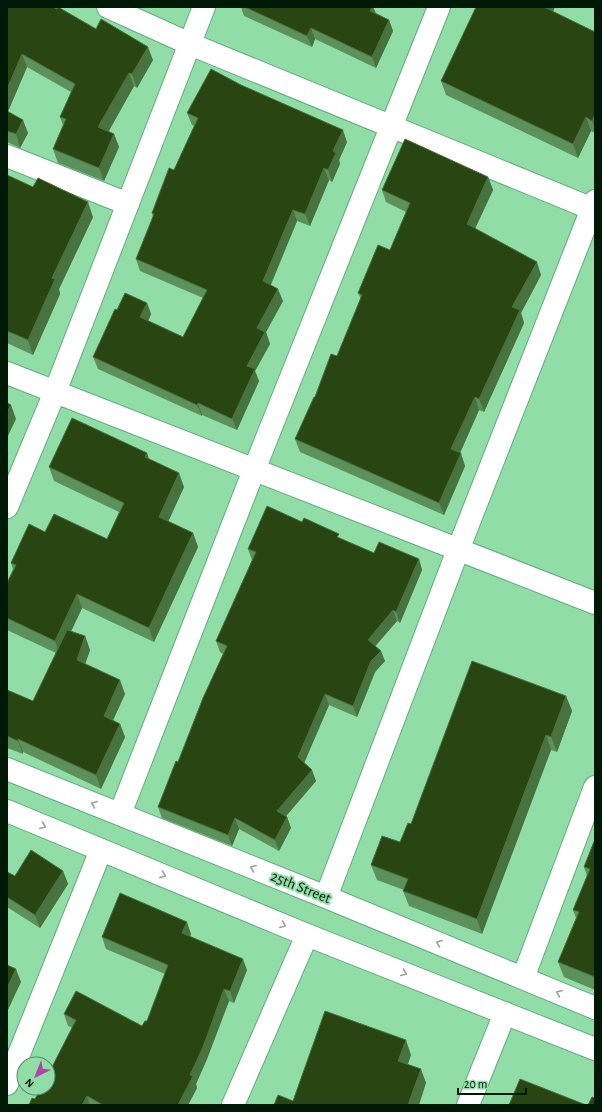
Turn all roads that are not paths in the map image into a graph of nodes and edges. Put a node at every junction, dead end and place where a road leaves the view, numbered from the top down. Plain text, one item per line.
1 (108, 7) edge
2 (204, 7) edge
3 (439, 7) edge
4 (190, 44) junction
5 (392, 127) junction
6 (7, 156) edge
7 (128, 204) junction
8 (594, 207) edge
9 (7, 373) edge
10 (55, 392) junction
11 (254, 470) junction
12 (7, 507) edge
13 (458, 550) junction
14 (595, 602) edge
15 (7, 769) edge
16 (595, 787) edge
17 (7, 811) edge
18 (120, 814) junction
19 (101, 850) junction
20 (326, 897) junction
21 (308, 935) junction
22 (523, 978) junction
23 (595, 1008) edge
24 (505, 1013) junction
25 (595, 1049) edge
26 (7, 1084) edge
27 (233, 1105) edge
28 (468, 1105) edge

1 - 4 street
2 - 4 street
3 - 5 street
4 - 5 street
4 - 7 street
5 - 8 street
5 - 11 street
6 - 7 street
7 - 10 street
8 - 13 street
9 - 10 street
10 - 11 street
10 - 12 street
11 - 13 street
11 - 18 street
13 - 14 street
13 - 20 street
18 -> 15 street, 25th Street
16 - 22 street
17 -> 19 street
20 -> 18 street, 25th Street
19 -> 21 street
19 - 26 street
22 -> 20 street, 25th Street
21 -> 24 street
21 - 27 street
23 -> 22 street, 25th Street
24 - 25 street
24 - 28 street

